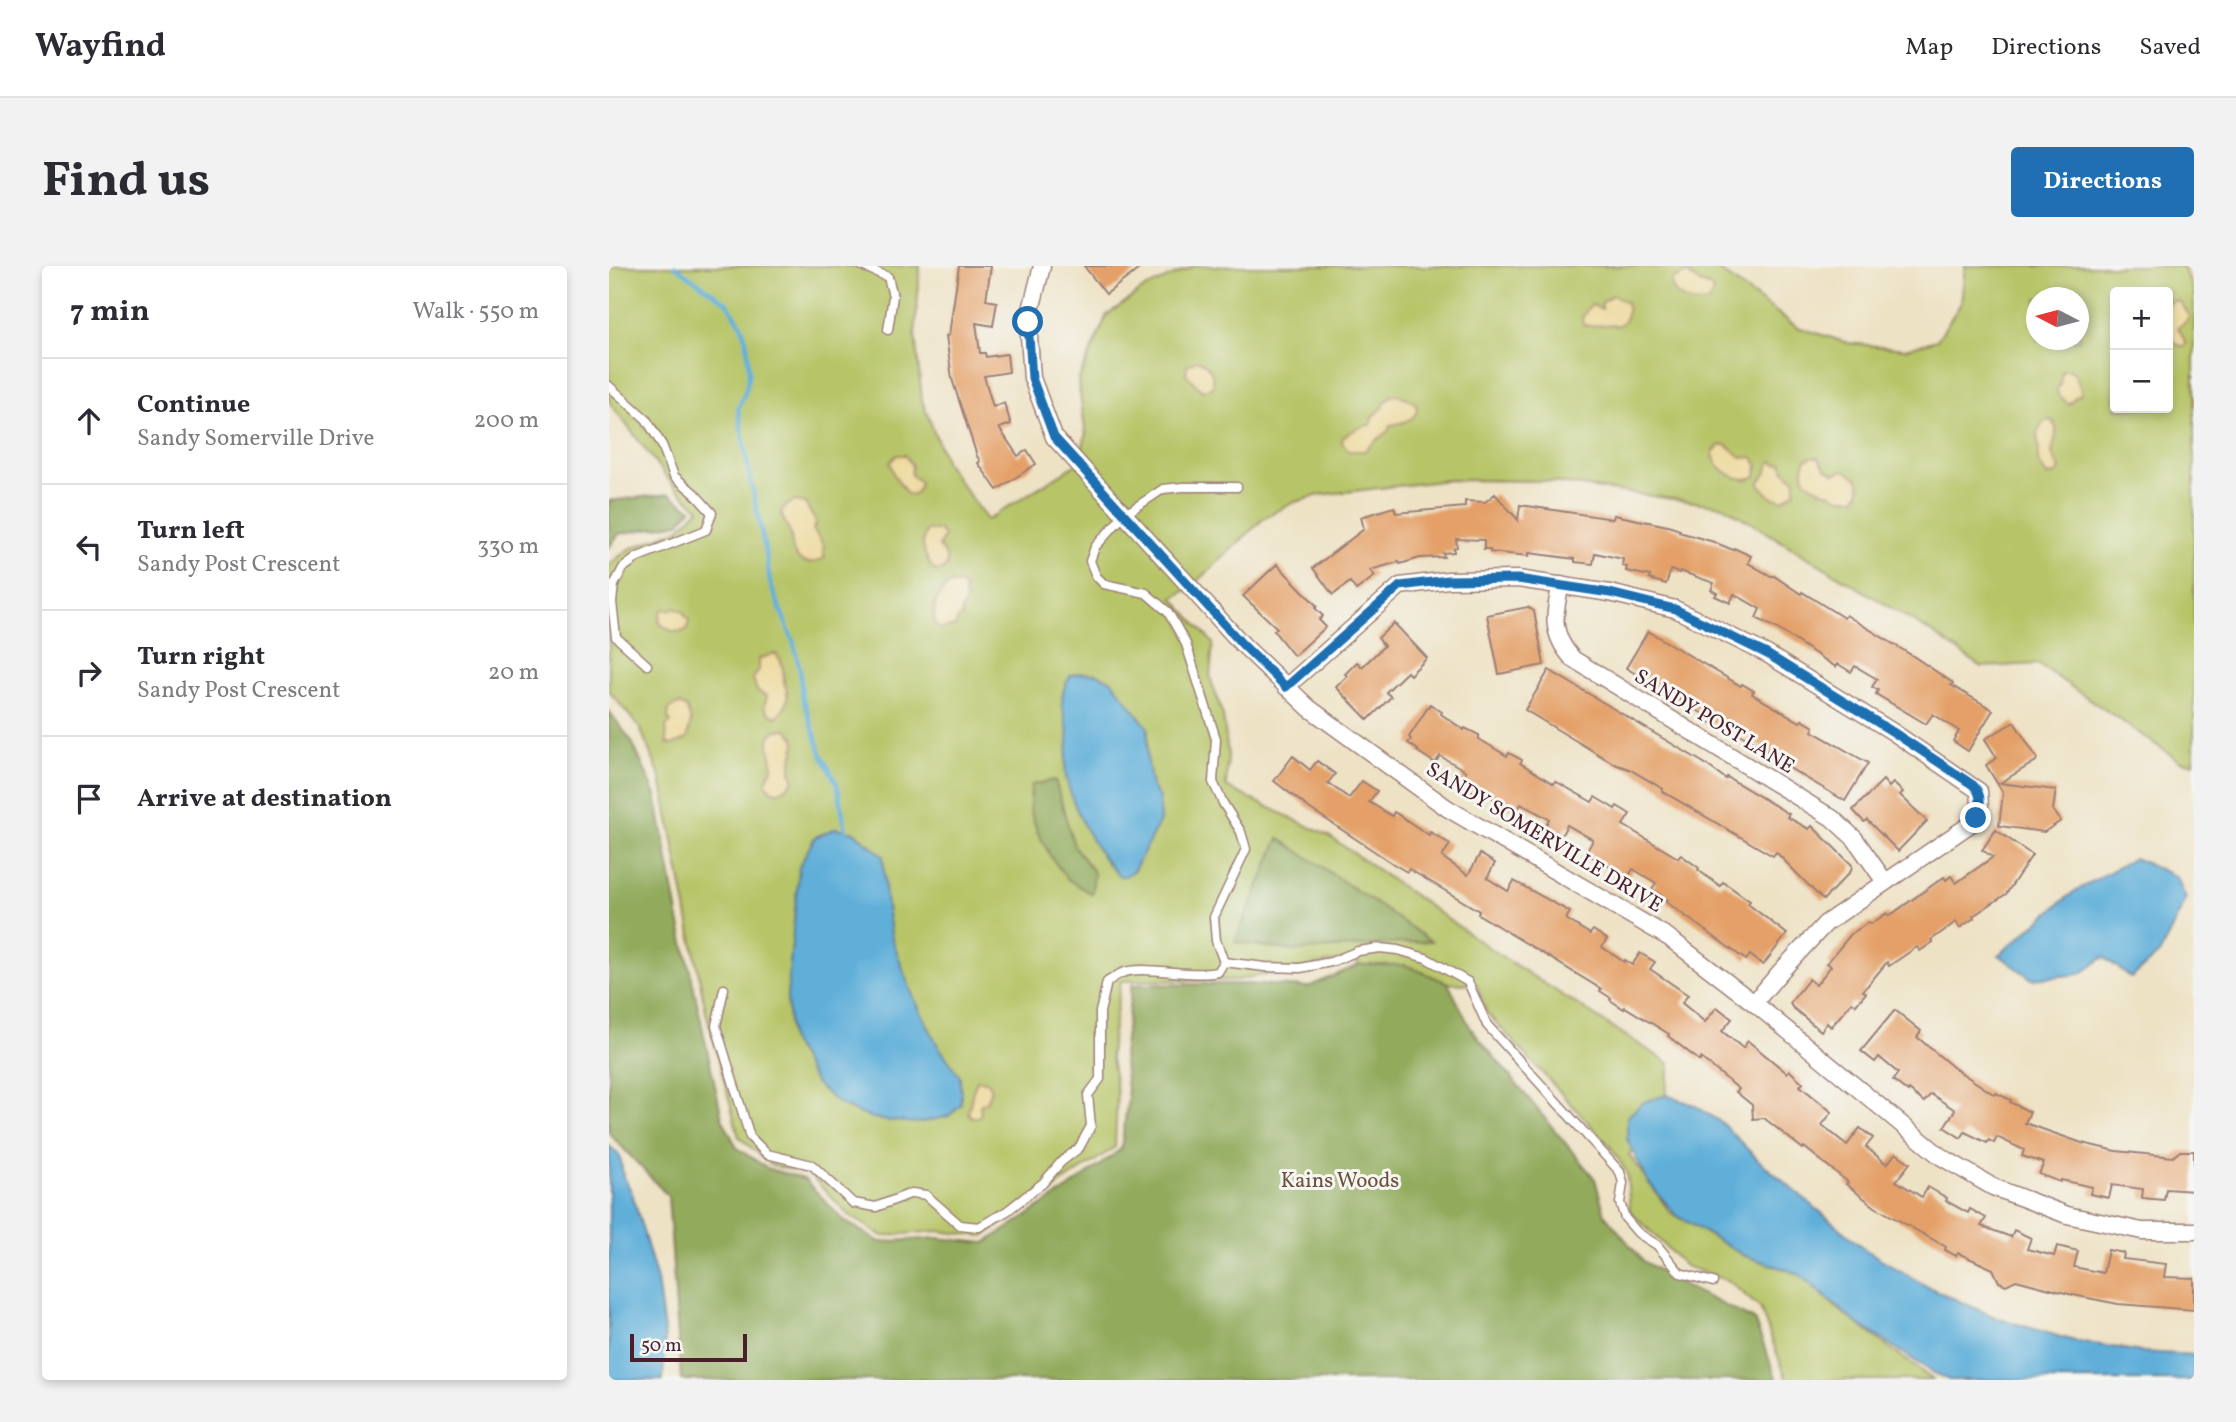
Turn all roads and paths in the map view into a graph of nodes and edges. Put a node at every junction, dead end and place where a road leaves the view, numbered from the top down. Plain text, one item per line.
1 (862, 266) edge
2 (1042, 266) edge
3 (888, 330) dead end
4 (609, 386) edge
5 (1237, 487) dead end
6 (1124, 515) junction
7 (1561, 585) junction
8 (647, 665) dead end
9 (1286, 687) junction
10 (1885, 881) junction
11 (1224, 962) junction
12 (724, 989) dead end
13 (1755, 1003) junction
14 (2194, 1231) edge
15 (1713, 1282) dead end

1 - 3 lane
2 - 6 street, SANDY SOMERVILLE DRIVE
4 - 8 lane
5 - 6 lane
6 - 9 street, SANDY SOMERVILLE DRIVE
6 - 11 lane
7 - 9 street
7 - 10 street, SANDY POST LANE
7 - 10 street
9 - 13 street, SANDY SOMERVILLE DRIVE
10 - 13 street
11 - 12 lane
11 - 15 lane
13 - 14 street, SANDY SOMERVILLE DRIVE

